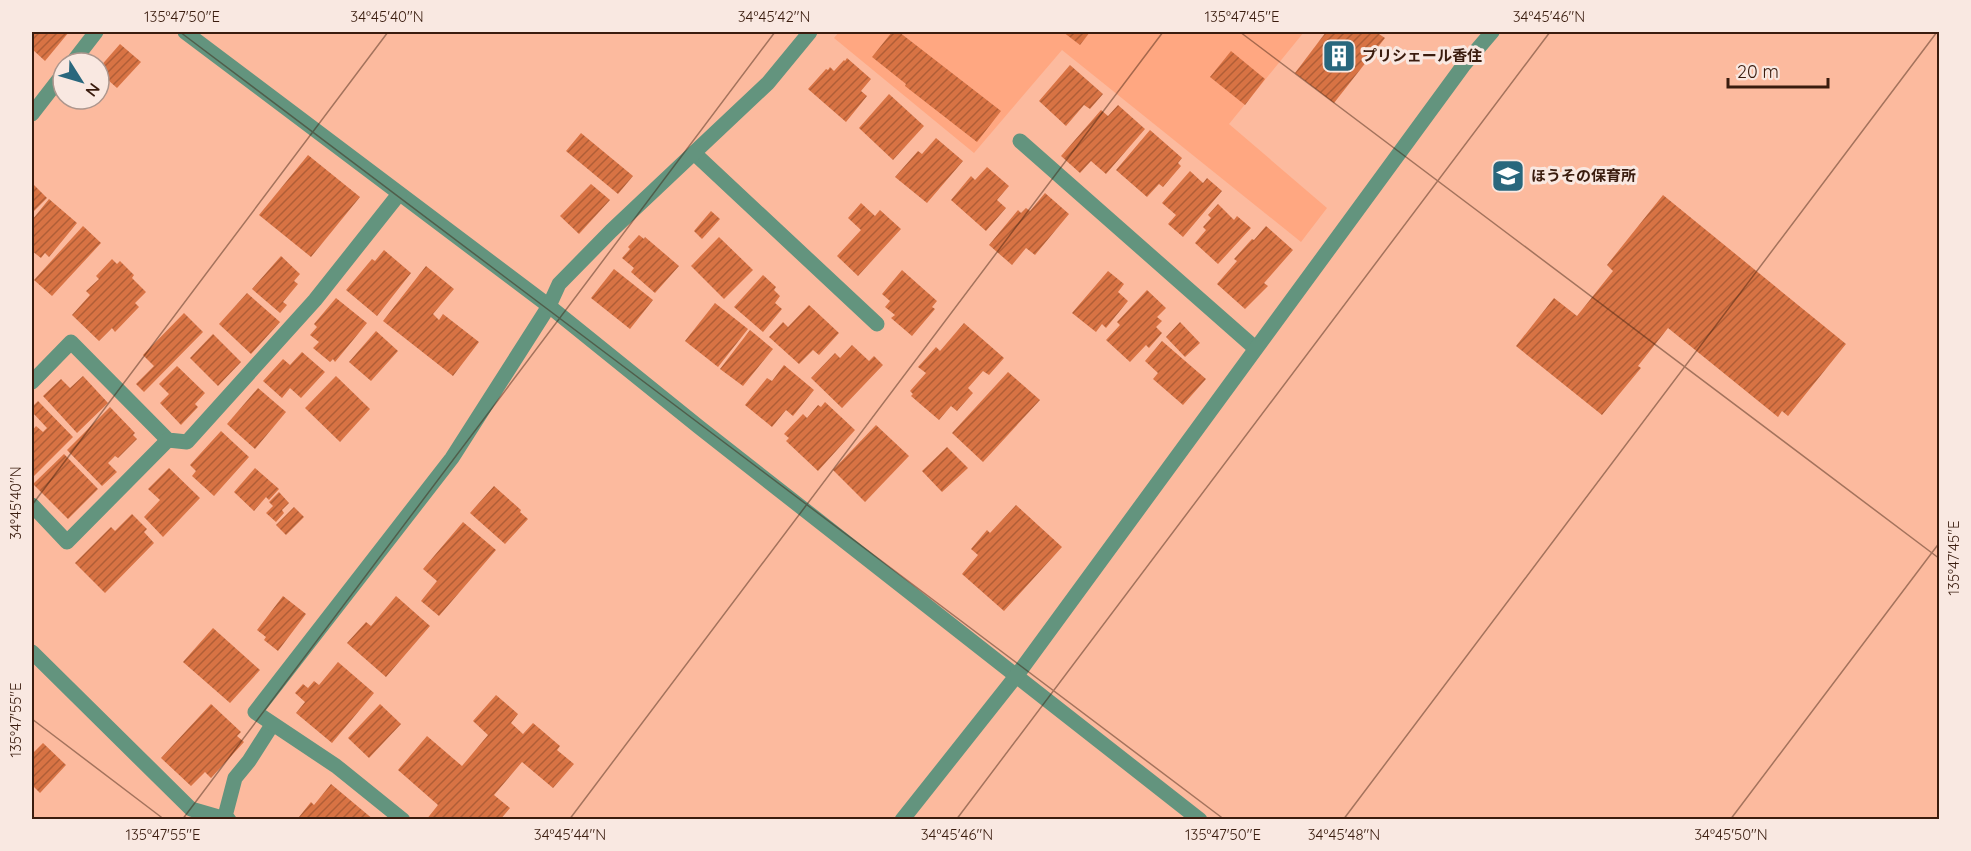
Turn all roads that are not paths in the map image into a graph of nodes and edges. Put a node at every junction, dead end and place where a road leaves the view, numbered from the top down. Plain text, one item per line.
1 (96, 32) edge
2 (185, 32) edge
3 (810, 32) edge
4 (1492, 32) edge
5 (81, 51) edge
6 (51, 89) edge
7 (32, 114) edge
8 (1020, 141) dead end
9 (693, 153) junction
10 (399, 194) junction
11 (549, 306) junction
12 (877, 324) dead end
13 (1255, 348) junction
14 (32, 382) edge
15 (168, 440) junction
16 (32, 505) edge
17 (32, 652) edge
18 (1017, 675) junction
19 (272, 725) junction
20 (226, 819) edge
21 (403, 819) edge
22 (902, 819) edge
23 (1200, 819) edge

1 - 5 street
2 - 10 street
3 - 9 street
4 - 13 street
6 - 7 street
8 - 13 street
9 - 11 street
9 - 12 street
10 - 11 street
10 - 15 street
11 - 18 street
11 - 19 street
13 - 18 street
14 - 15 street
15 - 16 street
17 - 20 street
18 - 22 street
18 - 23 street
19 - 20 street
19 - 21 street

